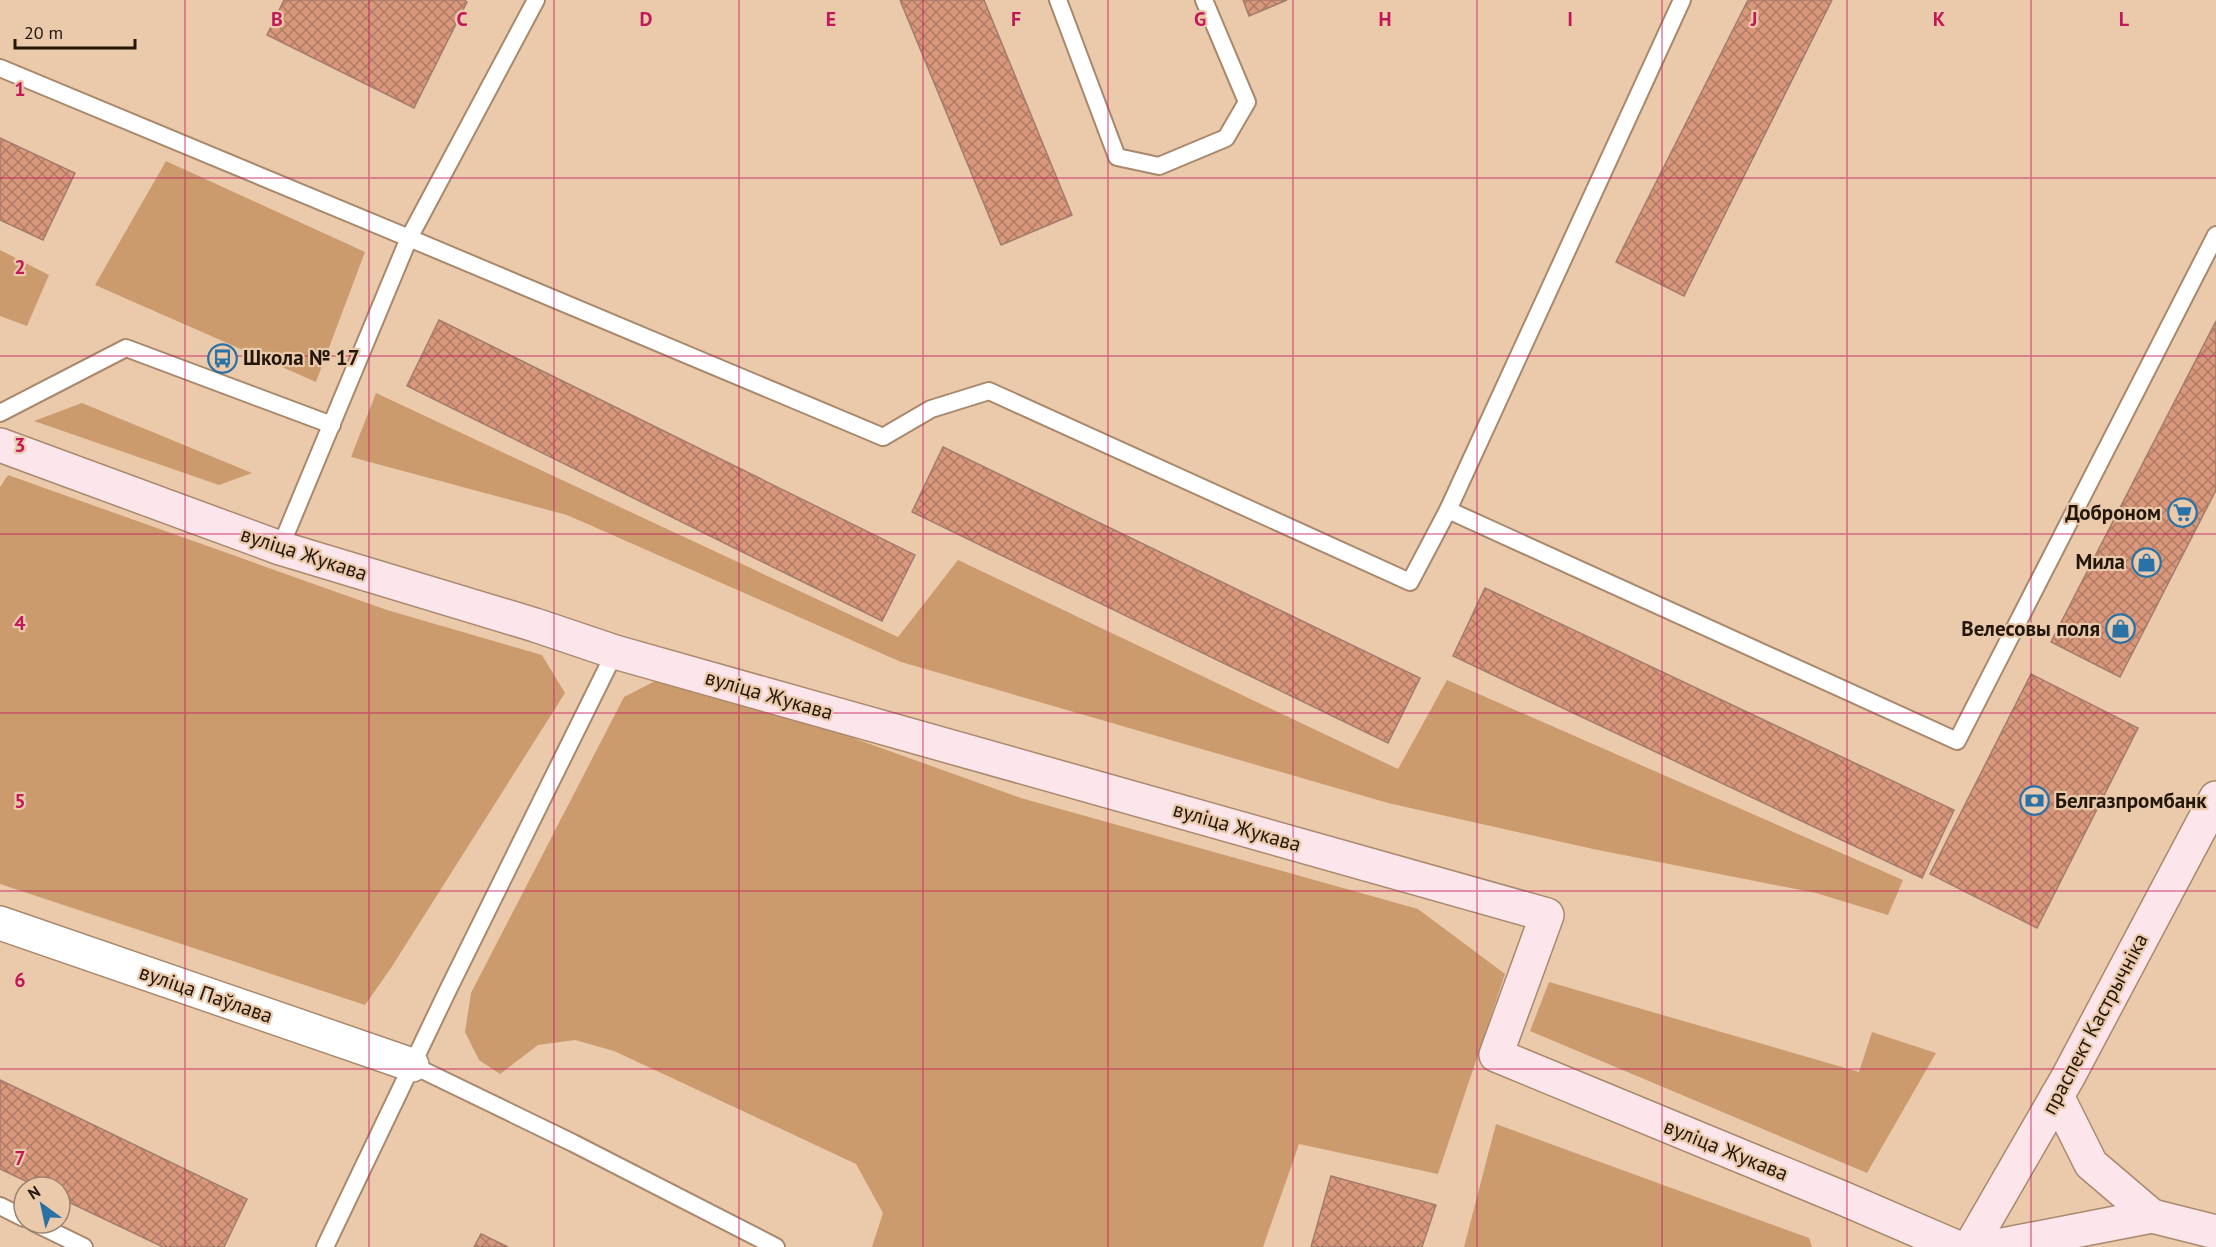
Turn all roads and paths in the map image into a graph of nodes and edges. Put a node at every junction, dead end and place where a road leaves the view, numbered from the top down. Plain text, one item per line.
1 (536, 0) edge
2 (1058, 0) edge
3 (1204, 0) edge
4 (1682, 0) edge
5 (0, 68) edge
6 (2216, 235) edge
7 (410, 238) junction
8 (0, 412) edge
9 (332, 425) junction
10 (0, 445) edge
11 (1448, 510) junction
12 (280, 548) junction
13 (615, 652) junction
14 (2216, 798) edge
15 (0, 923) edge
16 (412, 1065) junction
17 (2057, 1096) junction
18 (2152, 1216) junction
19 (2216, 1232) edge
20 (57, 1235) edge
21 (77, 1245) edge
22 (325, 1247) edge
23 (776, 1247) edge
24 (1956, 1247) edge
25 (1970, 1247) edge
26 (1992, 1247) edge

1 - 7 lane
2 - 3 lane
4 - 11 lane
5 - 7 lane
6 - 11 lane
7 - 9 lane
7 - 11 lane
8 - 9 lane
9 - 12 lane
10 - 12 street, вуліца Жукава
12 - 13 street, вуліца Жукава
13 - 16 lane
13 - 24 street, вуліца Жукава
14 - 17 street, праспект Кастрычніка
15 - 16 street, вуліца Паўлава
16 - 22 lane
16 - 23 lane
17 - 18 street
17 - 25 street, праспект Кастрычніка
18 - 19 street
18 - 26 street
20 - 21 lane

